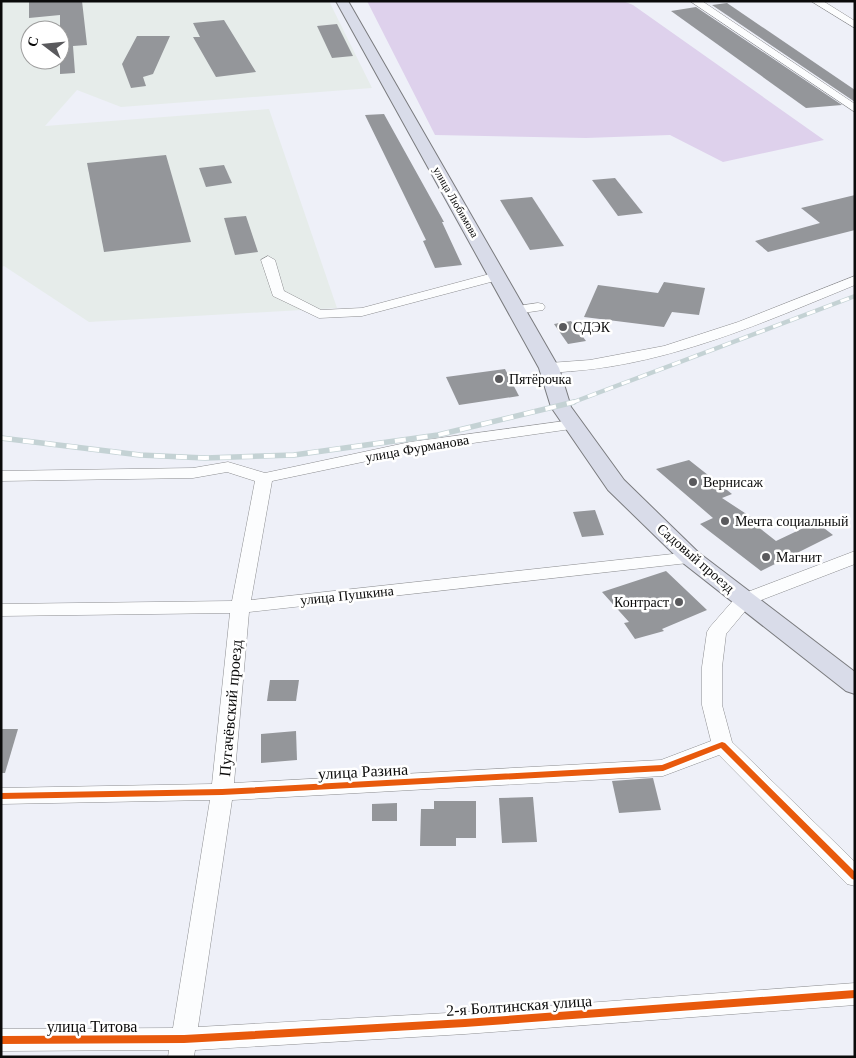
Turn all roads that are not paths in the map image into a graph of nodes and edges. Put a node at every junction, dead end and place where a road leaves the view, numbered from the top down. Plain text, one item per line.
1 (342, 1) edge
2 (695, 1) edge
3 (816, 1) edge
4 (855, 25) edge
5 (855, 109) edge
6 (268, 260) dead end
7 (497, 276) junction
8 (855, 280) edge
9 (538, 307) dead end
10 (516, 310) junction
11 (549, 368) junction
12 (566, 416) junction
13 (1, 476) edge
14 (264, 478) junction
15 (855, 557) edge
16 (691, 558) junction
17 (744, 600) junction
18 (240, 607) junction
19 (1, 610) edge
20 (855, 685) edge
21 (722, 745) junction
22 (222, 792) junction
23 (1, 796) edge
24 (855, 877) edge
25 (855, 994) edge
26 (1, 1040) edge
27 (183, 1048) edge

1 - 7 main road, улица Любимова
2 - 5 street
3 - 4 street
6 - 7 street
7 - 10 main road, улица Любимова
8 - 11 street
9 - 10 street
10 - 11 main road, улица Любимова
11 - 12 main road, улица Любимова
12 - 14 street, улица Фурманова
12 - 16 main road, Садовый проезд
13 - 14 street
14 - 18 street, Пугачёвский проезд
15 - 17 street
16 - 17 main road, Садовый проезд
16 - 18 street, улица Пушкина
17 - 20 main road, Садовый проезд
17 - 21 street
18 - 19 street, улица Пушкина
18 - 22 street, Пугачёвский проезд
21 - 22 street, улица Разина
21 - 24 street
22 - 23 street, улица Разина
22 - 27 street, Пугачёвский проезд
25 - 27 street, 2-я Болтинская улица
26 - 27 street, улица Титова

